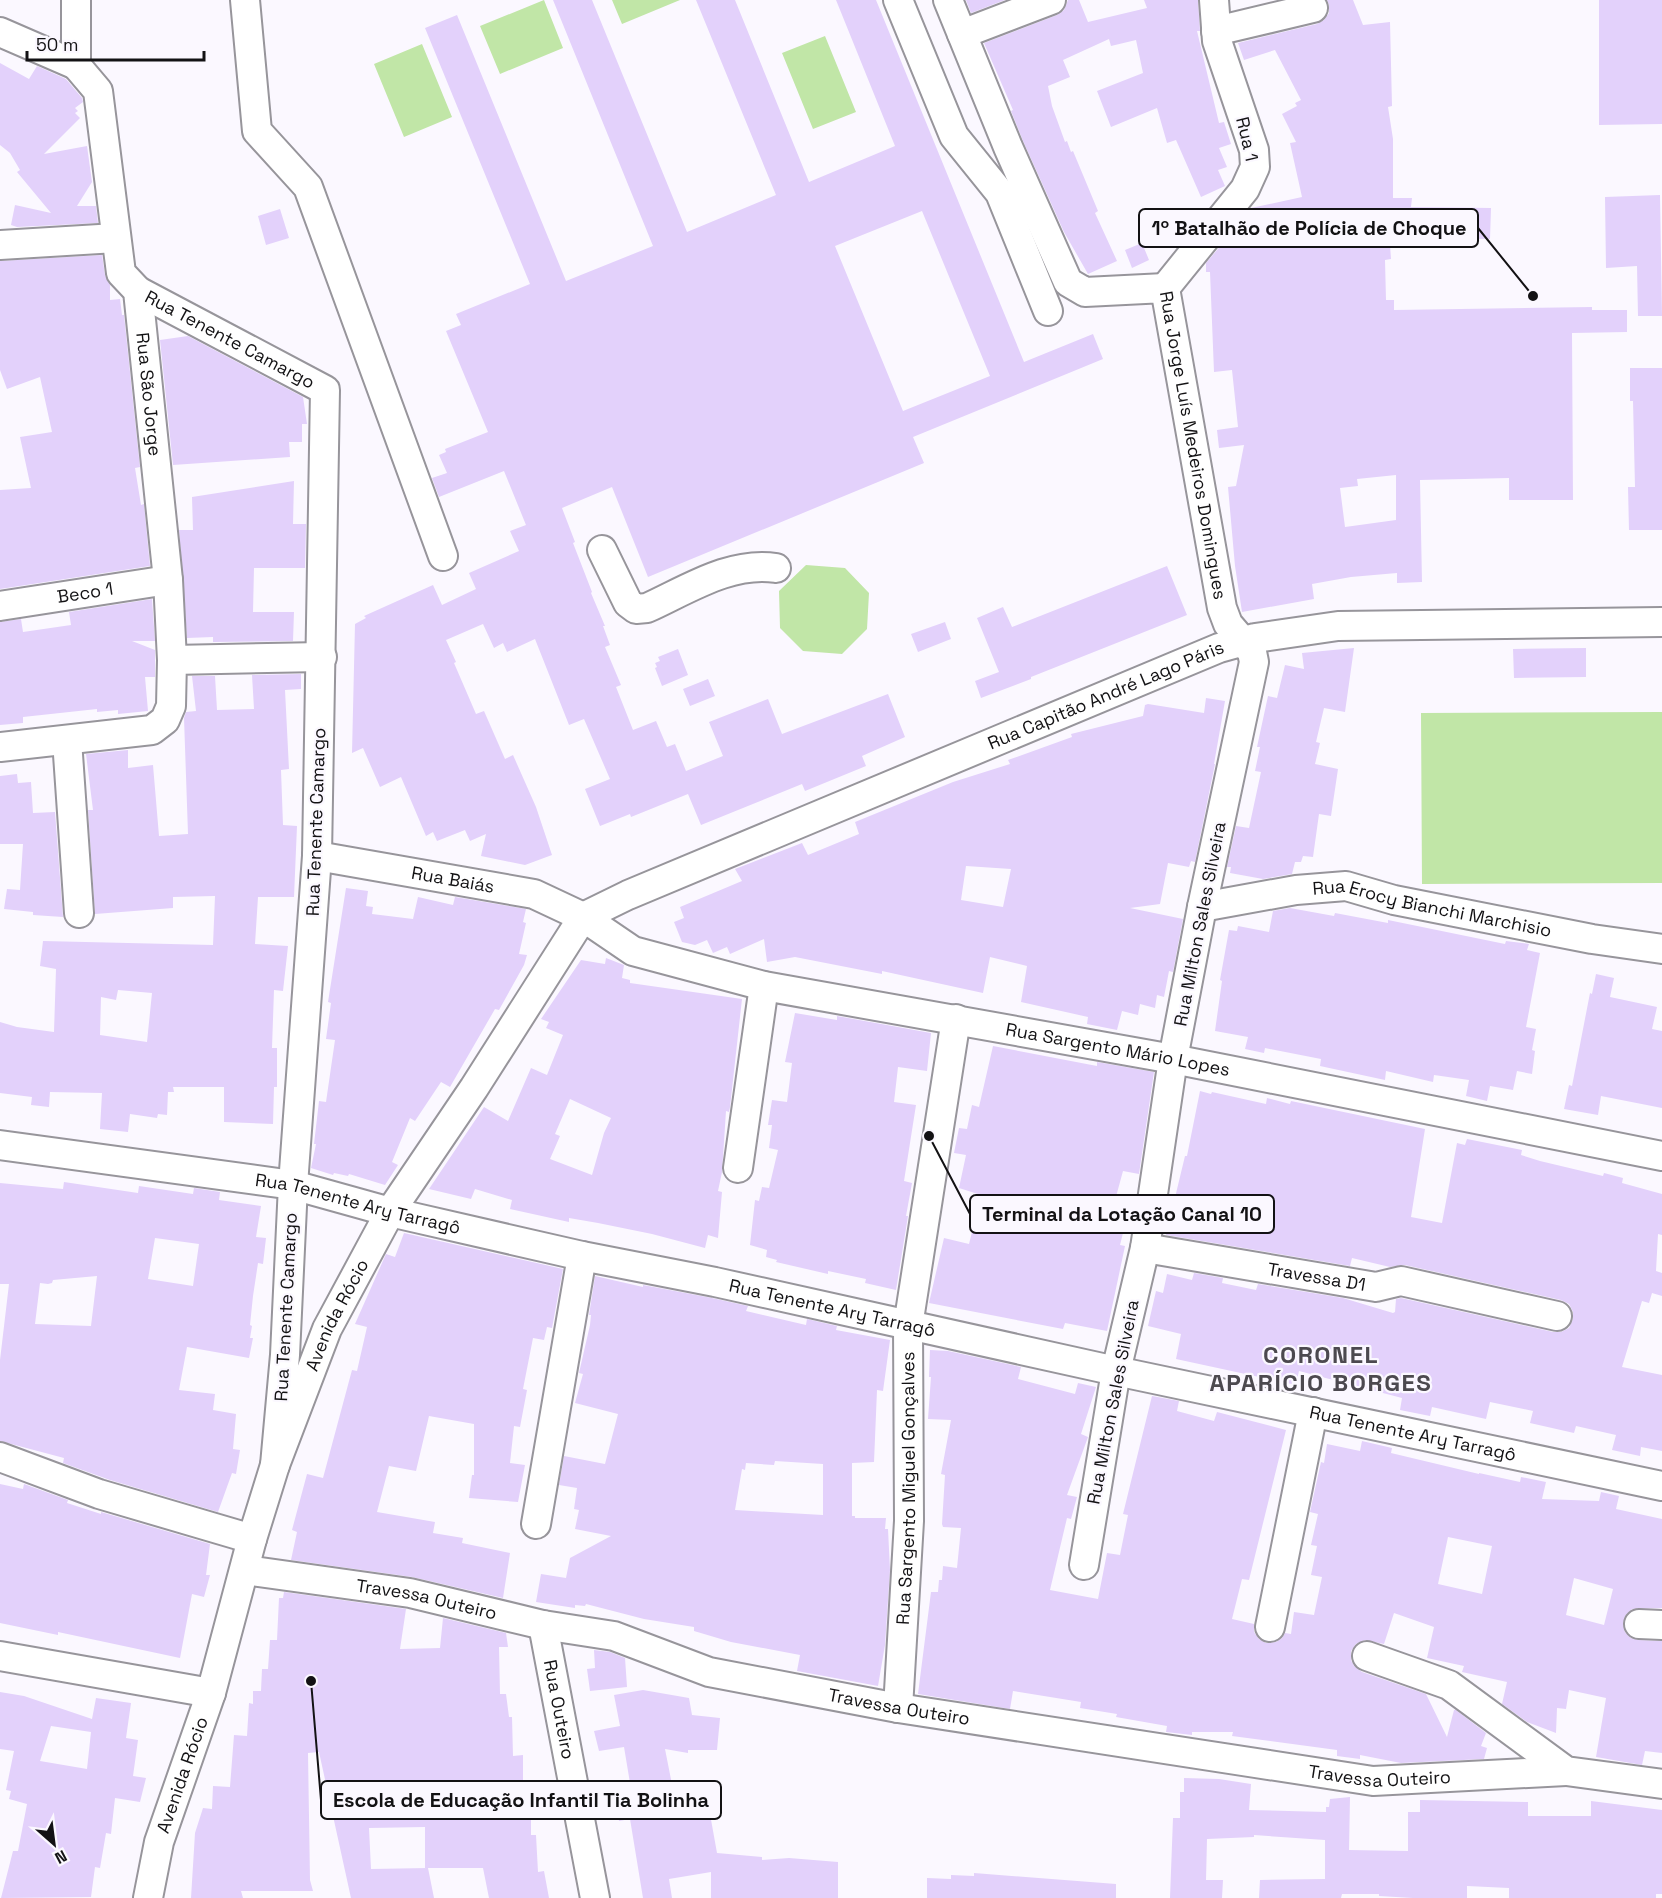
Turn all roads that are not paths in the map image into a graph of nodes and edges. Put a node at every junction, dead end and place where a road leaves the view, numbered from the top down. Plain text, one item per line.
1 (76, 0) edge
2 (245, 0) edge
3 (898, 0) edge
4 (948, 0) edge
5 (1051, 0) edge
6 (1214, 0) edge
7 (1313, 8) dead end
8 (1216, 31) junction
9 (0, 32) edge
10 (962, 34) junction
11 (76, 65) junction
12 (116, 238) junction
13 (0, 245) edge
14 (1165, 288) junction
15 (138, 291) junction
16 (1048, 311) dead end
17 (602, 550) dead end
18 (443, 556) dead end
19 (776, 568) dead end
20 (168, 580) junction
21 (0, 606) edge
22 (1662, 622) edge
23 (1242, 641) junction
24 (322, 657) junction
25 (172, 660) junction
26 (68, 740) junction
27 (0, 747) edge
28 (317, 856) junction
29 (1202, 907) junction
30 (79, 913) dead end
31 (583, 917) junction
32 (1662, 949) edge
33 (764, 986) junction
34 (956, 1019) junction
35 (1173, 1059) junction
36 (0, 1145) edge
37 (1662, 1156) edge
38 (738, 1168) dead end
39 (293, 1185) junction
40 (390, 1212) junction
41 (1145, 1248) junction
42 (582, 1256) junction
43 (1557, 1316) dead end
44 (908, 1326) junction
45 (1116, 1371) junction
46 (1313, 1412) junction
47 (0, 1457) edge
48 (275, 1465) junction
49 (1662, 1486) edge
50 (536, 1524) dead end
51 (252, 1539) junction
52 (1083, 1565) dead end
53 (245, 1570) junction
54 (543, 1625) junction
55 (1269, 1626) dead end
56 (0, 1656) edge
57 (1367, 1656) dead end
58 (211, 1693) junction
59 (898, 1708) junction
60 (1566, 1771) junction
61 (1662, 1784) edge
62 (148, 1898) edge
63 (595, 1898) edge

1 - 11 street
2 - 18 street
3 - 16 street
4 - 10 street, Rua Jorge Luís Medeiros Domingues
5 - 10 street
6 - 8 street, Rua 1
7 - 8 street
8 - 14 street, Rua 1
9 - 11 street
10 - 14 street, Rua Jorge Luís Medeiros Domingues
11 - 12 street
12 - 13 street
12 - 15 street
14 - 23 street, Rua Jorge Luís Medeiros Domingues
15 - 20 street, Rua São Jorge
15 - 24 street, Rua Tenente Camargo
17 - 19 street
20 - 21 street, Beco 1
20 - 25 street, Rua São Jorge
22 - 23 street, Rua Capitão André Lago Páris
23 - 29 street, Rua Milton Sales Silveira
23 - 31 street, Rua Capitão André Lago Páris
24 - 25 street
24 - 28 street, Rua Tenente Camargo
25 - 26 street, Rua São Jorge
26 - 27 street, Rua São Jorge
26 - 30 street
28 - 31 street, Rua Baiás
28 - 39 street, Rua Tenente Camargo
29 - 32 street, Rua Erocy Bianchi Marchisio
29 - 35 street, Rua Milton Sales Silveira
31 - 33 street, Rua Sargento Mário Lopes
31 - 40 street, Avenida Rócio
33 - 34 street, Rua Sargento Mário Lopes
33 - 38 street
34 - 35 street, Rua Sargento Mário Lopes
34 - 44 street, Rua Sargento Miguel Gonçalves
35 - 37 street, Rua Sargento Mário Lopes
35 - 41 street, Rua Milton Sales Silveira
36 - 39 street, Rua Tenente Ary Tarragô
39 - 40 street, Rua Tenente Ary Tarragô
39 - 48 street, Rua Tenente Camargo
40 - 42 street, Rua Tenente Ary Tarragô
40 - 48 street, Avenida Rócio
41 - 43 street, Travessa D1
41 - 45 street, Rua Milton Sales Silveira
42 - 44 street, Rua Tenente Ary Tarragô
42 - 50 street
44 - 45 street, Rua Tenente Ary Tarragô
44 - 59 street, Rua Sargento Miguel Gonçalves
45 - 46 street, Rua Tenente Ary Tarragô
45 - 52 street, Rua Milton Sales Silveira
46 - 49 street, Rua Tenente Ary Tarragô
46 - 55 street
47 - 51 street
48 - 51 street, Avenida Rócio
51 - 53 street, Avenida Rócio
53 - 54 street, Travessa Outeiro
53 - 58 street, Avenida Rócio
54 - 59 street, Travessa Outeiro
54 - 63 street, Rua Outeiro
56 - 58 street
57 - 60 street
58 - 62 street, Avenida Rócio
59 - 60 street, Travessa Outeiro
60 - 61 street, Travessa Outeiro

